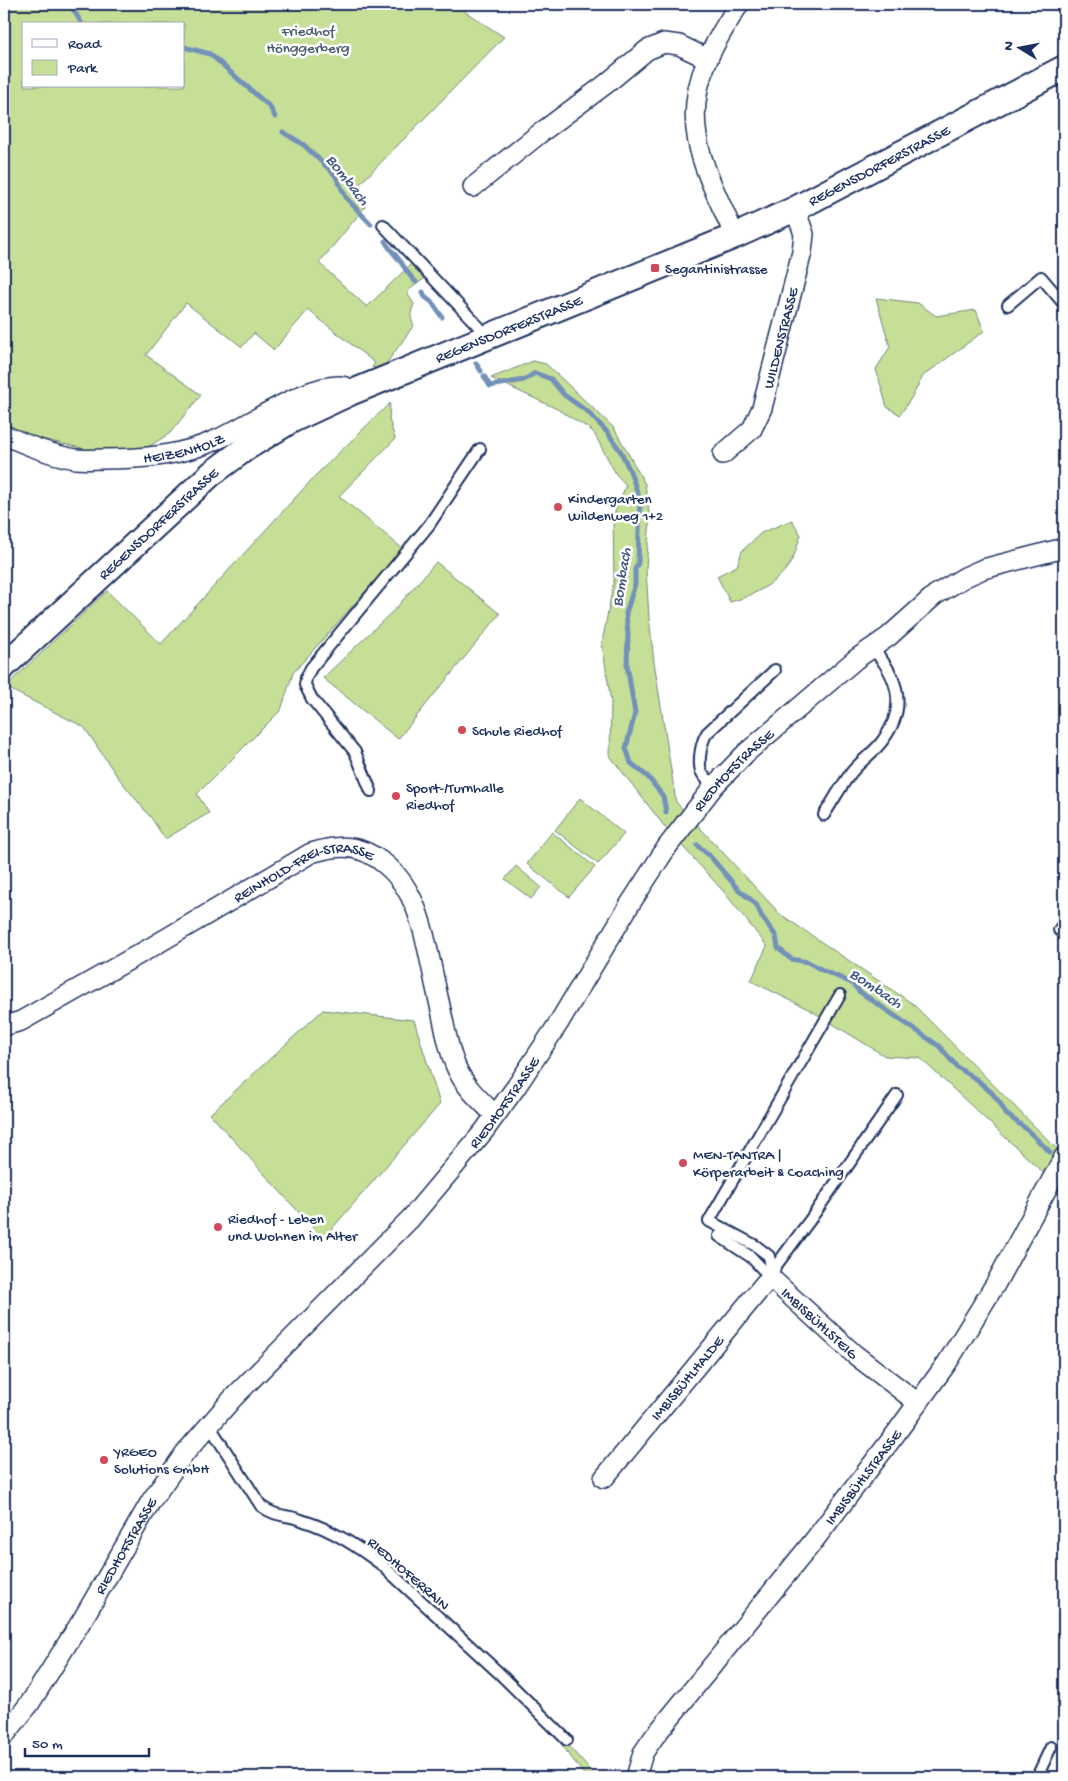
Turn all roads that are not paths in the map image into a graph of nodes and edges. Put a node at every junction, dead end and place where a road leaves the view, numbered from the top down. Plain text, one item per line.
1 (739, 4) edge
2 (708, 59) junction
3 (1064, 68) edge
4 (474, 187) dead end
5 (795, 209) junction
6 (383, 225) dead end
7 (735, 236) junction
8 (1064, 304) edge
9 (1008, 305) dead end
10 (486, 338) junction
11 (350, 393) junction
12 (4, 435) edge
13 (480, 449) dead end
14 (723, 454) dead end
15 (1064, 548) edge
16 (872, 648) junction
17 (4, 666) edge
18 (775, 670) dead end
19 (714, 786) junction
20 (371, 791) dead end
21 (824, 815) dead end
22 (840, 995) dead end
23 (4, 1026) edge
24 (897, 1094) dead end
25 (496, 1115) junction
26 (1064, 1157) edge
27 (719, 1236) dead end
28 (773, 1280) junction
29 (918, 1403) junction
30 (209, 1424) junction
31 (604, 1478) dead end
32 (4, 1736) edge
33 (567, 1740) dead end
34 (1051, 1747) dead end
35 (636, 1777) edge
36 (1037, 1777) edge

1 - 2 street
2 - 4 street
2 - 7 street
3 - 5 street, REGENSDORFERSTRASSE
5 - 7 street, REGENSDORFERSTRASSE
5 - 14 street, WILDENSTRASSE
6 - 10 lane
7 - 10 street, REGENSDORFERSTRASSE
8 - 9 lane
10 - 11 street, REGENSDORFERSTRASSE
11 - 12 street, HEIZENHOLZ
11 - 17 street, REGENSDORFERSTRASSE
13 - 20 lane
15 - 16 street, RIEDHOFSTRASSE
16 - 19 street, RIEDHOFSTRASSE
16 - 21 lane
18 - 19 lane
19 - 25 street, RIEDHOFSTRASSE
22 - 28 lane, IMBISBÜHLSTEIG
23 - 25 street, REINHOLD-FREI-STRASSE
24 - 28 lane
25 - 30 street, RIEDHOFSTRASSE
26 - 29 street, IMBISBÜHLSTRASSE
27 - 28 lane
28 - 29 street, IMBISBÜHLSTEIG
28 - 31 street, IMBISBÜHLHALDE
29 - 35 street, IMBISBÜHLSTRASSE
30 - 32 street, RIEDHOFSTRASSE
30 - 33 lane, RIEDHOFERRAIN
34 - 36 lane

